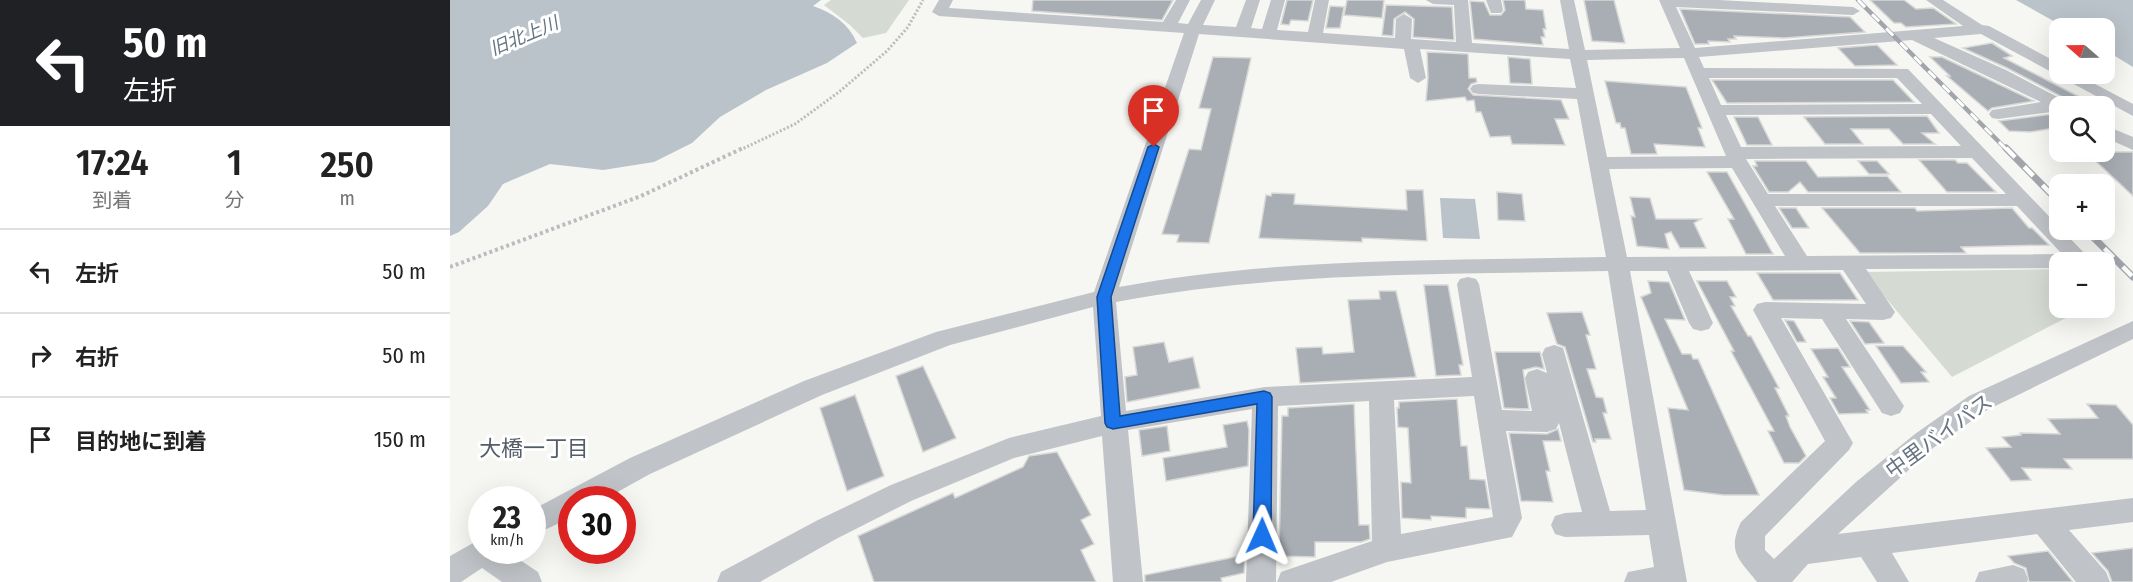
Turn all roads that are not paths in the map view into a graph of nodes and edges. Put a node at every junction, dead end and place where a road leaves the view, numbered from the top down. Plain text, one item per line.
1 (946, 0) edge
2 (1047, 0) edge
3 (1183, 0) edge
4 (1208, 0) edge
5 (1253, 0) edge
6 (1278, 0) edge
7 (1322, 0) edge
8 (1433, 0) edge
9 (1567, 0) edge
10 (1933, 0) edge
11 (1461, 1) edge
12 (1667, 1) edge
13 (1849, 5) edge
14 (1034, 18) junction
15 (1404, 19) dead end
16 (1168, 27) junction
17 (1192, 29) junction
18 (1978, 29) junction
19 (1774, 30) dead end
20 (1242, 33) junction
21 (1268, 34) junction
22 (1911, 34) junction
23 (1881, 36) junction
24 (1314, 38) junction
25 (1407, 44) junction
26 (1790, 44) junction
27 (1464, 48) junction
28 (1689, 53) junction
29 (1578, 56) junction
30 (2049, 65) edge
31 (1700, 73) junction
32 (1418, 78) dead end
33 (1551, 81) dead end
34 (2083, 84) edge
35 (1584, 88) junction
36 (1479, 89) dead end
37 (2049, 101) edge
38 (2049, 107) edge
39 (1936, 109) junction
40 (1714, 110) junction
41 (2133, 111) edge
42 (1998, 114) dead end
43 (2115, 135) edge
44 (2133, 144) edge
45 (1976, 152) junction
46 (1735, 157) junction
47 (1597, 164) junction
48 (1762, 200) junction
49 (2024, 200) junction
50 (1850, 263) junction
51 (1618, 264) junction
52 (1675, 264) junction
53 (1800, 264) junction
54 (1468, 284) dead end
55 (1104, 297) junction
56 (1829, 311) junction
57 (1701, 323) dead end
58 (2127, 331) edge
59 (1554, 354) dead end
60 (1537, 378) dead end
61 (1486, 386) junction
62 (1381, 390) junction
63 (1264, 397) junction
64 (1891, 406) dead end
65 (1492, 420) junction
66 (1113, 423) junction
67 (603, 486) edge
68 (2133, 510) edge
69 (1662, 522) junction
70 (2044, 522) junction
71 (1599, 524) junction
72 (1565, 525) dead end
73 (1869, 544) junction
74 (1387, 549) junction
75 (1800, 552) junction
76 (468, 561) edge
77 (502, 564) edge
78 (450, 572) edge
79 (1774, 580) edge
80 (1672, 581) edge
81 (527, 582) edge
82 (732, 582) edge
83 (1128, 582) edge
84 (1261, 582) edge
85 (1292, 582) edge
86 (1639, 582) edge
87 (1894, 582) edge
88 (2095, 582) edge

1 - 14 street
2 - 14 street
3 - 16 street
4 - 17 street
5 - 20 street
6 - 21 street
7 - 24 street
8 - 11 street
9 - 29 street
10 - 18 street
11 - 27 street
12 - 13 street
12 - 28 street
13 - 23 street
14 - 16 street
15 - 25 street
16 - 17 street
17 - 20 street
17 - 55 street
18 - 22 street
18 - 30 street
19 - 26 street
20 - 21 street
21 - 24 street
22 - 23 street
22 - 37 street
23 - 26 street
24 - 25 street
25 - 27 street
25 - 32 street
26 - 28 street
27 - 29 street
28 - 29 street
28 - 31 street
29 - 35 street
31 - 39 street
31 - 40 street
33 - 35 street
34 - 41 street
35 - 36 street
35 - 47 street
38 - 42 street
39 - 40 street
39 - 45 street
40 - 46 street
43 - 44 street
45 - 46 street
45 - 49 street
46 - 47 street
46 - 48 street
47 - 51 street
48 - 49 street
48 - 53 street
49 - 50 street
50 - 53 street
50 - 56 street
51 - 52 street
51 - 55 street
51 - 69 street
52 - 53 street
52 - 57 street
54 - 61 street
55 - 66 street
55 - 67 street
56 - 64 street
56 - 79 street
58 - 75 street, 中里バイパス
59 - 71 street
60 - 65 street
61 - 62 street
61 - 65 street
62 - 63 street
62 - 74 street
63 - 66 street
63 - 84 street
65 - 74 street
66 - 82 street
66 - 83 street
68 - 70 street
69 - 71 street
69 - 80 street
70 - 73 street
70 - 88 street
71 - 72 street
73 - 75 street
73 - 87 street
74 - 85 street
75 - 79 street, 中里バイパス
76 - 78 street
77 - 81 street
80 - 86 street

